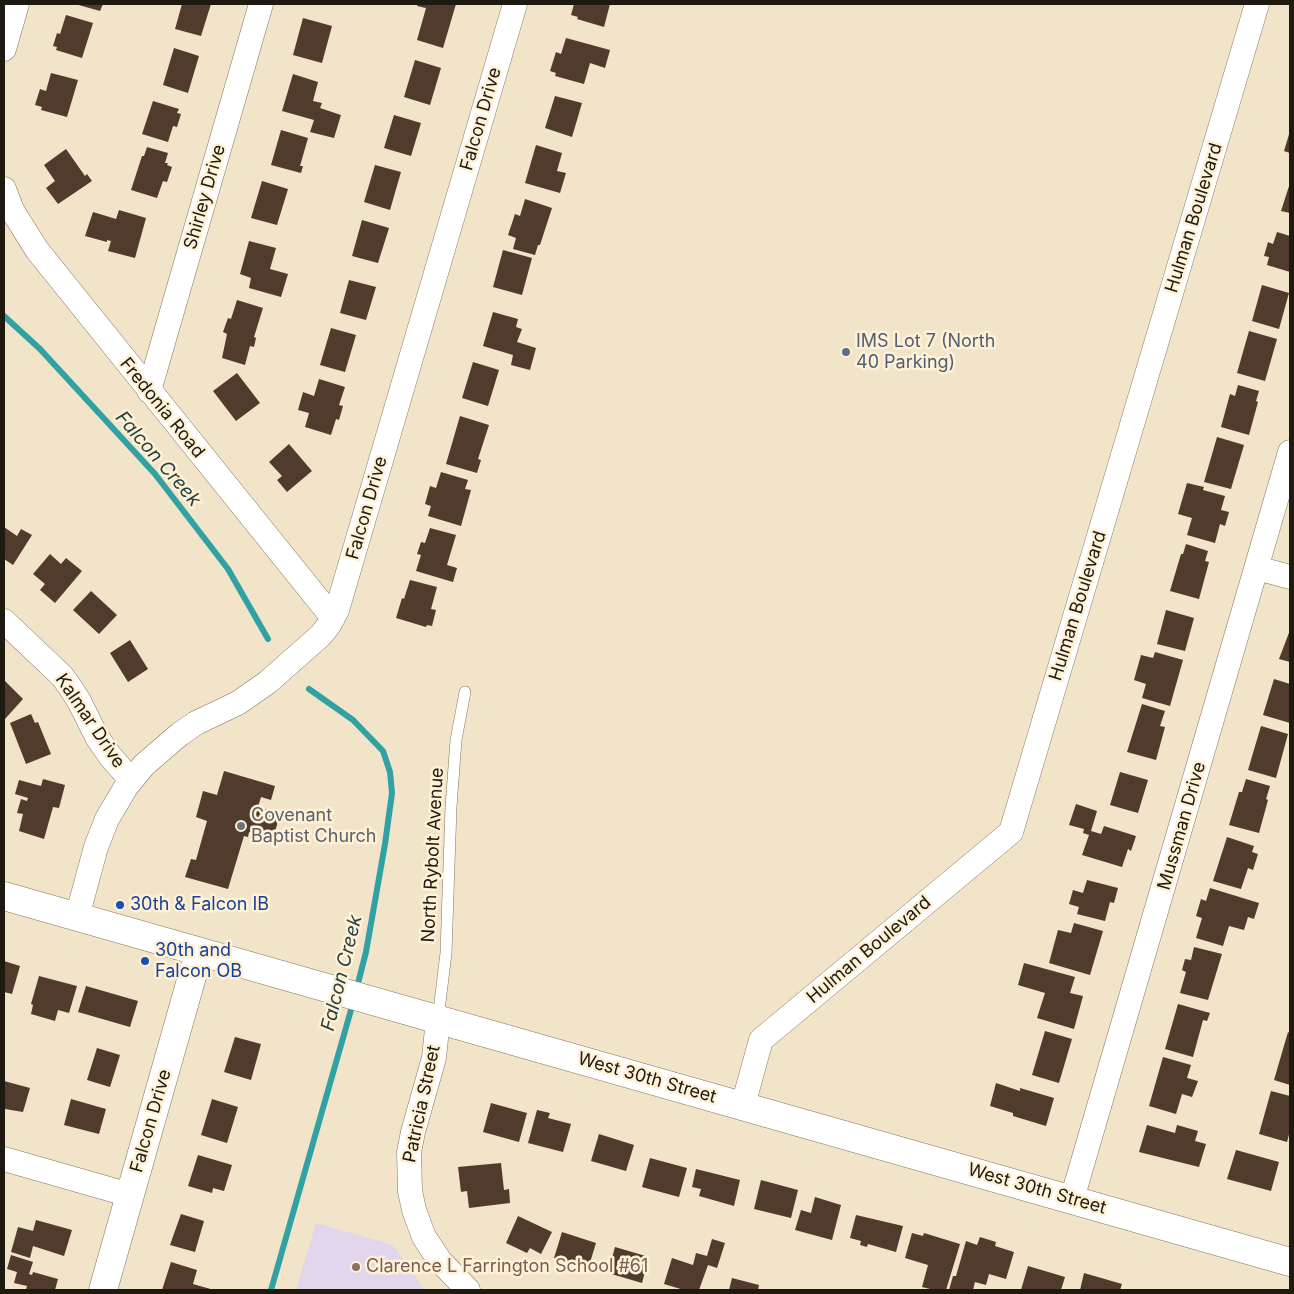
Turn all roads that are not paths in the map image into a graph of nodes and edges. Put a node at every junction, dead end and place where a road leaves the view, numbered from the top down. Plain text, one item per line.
1 (15, 4) edge
2 (261, 4) edge
3 (515, 4) edge
4 (1257, 4) edge
5 (4, 50) edge
6 (4, 189) edge
7 (148, 391) junction
8 (1290, 452) edge
9 (1258, 568) junction
10 (1290, 577) edge
11 (333, 618) junction
12 (4, 621) edge
13 (464, 692) dead end
14 (131, 780) junction
15 (4, 896) edge
16 (77, 917) junction
17 (198, 952) junction
18 (438, 1019) junction
19 (744, 1106) junction
20 (4, 1159) edge
21 (130, 1195) junction
22 (1072, 1200) junction
23 (1290, 1262) edge
24 (103, 1290) edge
25 (468, 1290) edge

1 - 5 street
2 - 7 street, Shirley Drive
3 - 11 street, Falcon Drive
4 - 19 street, Hulman Boulevard
6 - 7 street, Fredonia Road
7 - 11 street, Fredonia Road
8 - 9 street, Mussman Drive
9 - 10 street
9 - 22 street, Mussman Drive
11 - 14 street, Falcon Drive
12 - 14 street, Kalmar Drive
13 - 18 lane, North Rybolt Avenue
14 - 16 street, Falcon Drive
15 - 16 main road, West 30th Street
16 - 17 main road, West 30th Street
17 - 18 main road, West 30th Street
17 - 21 main road, Falcon Drive
18 - 19 main road, West 30th Street
18 - 25 street, Patricia Street
19 - 22 main road, West 30th Street
20 - 21 street
21 - 24 main road, Falcon Drive
22 - 23 main road, West 30th Street

